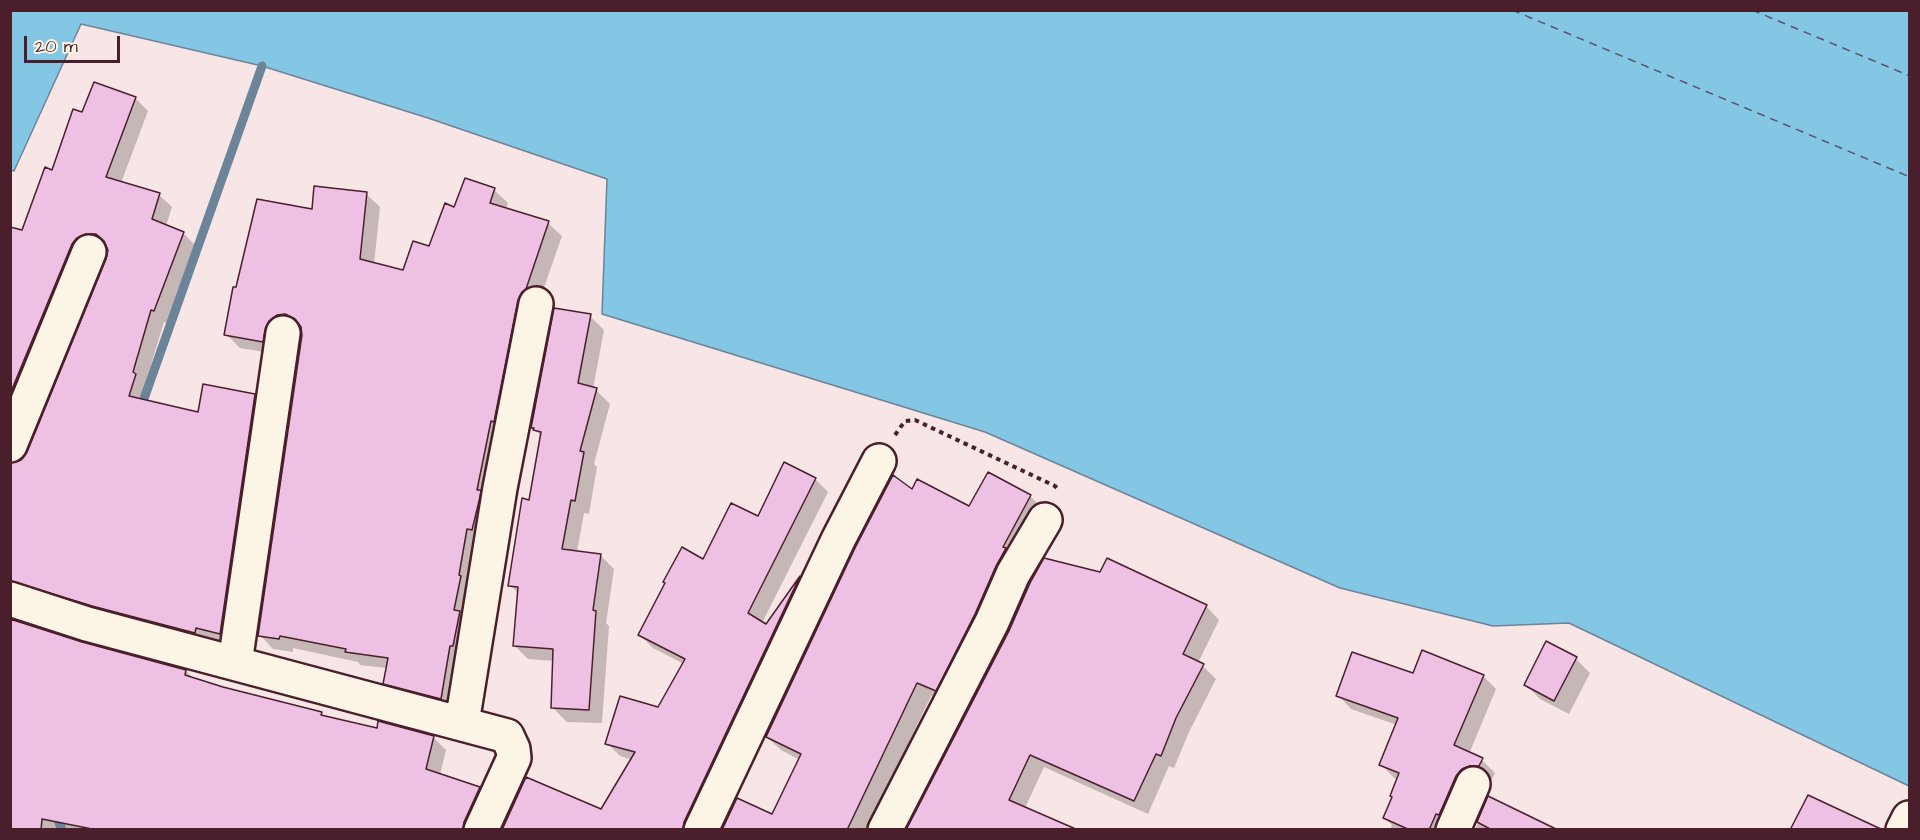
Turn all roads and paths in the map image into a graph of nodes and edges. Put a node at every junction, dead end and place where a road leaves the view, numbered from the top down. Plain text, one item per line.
1 (89, 252) dead end
2 (536, 304) dead end
3 (283, 333) dead end
4 (10, 445) edge
5 (879, 461) joint
6 (1045, 520) joint
7 (10, 599) edge
8 (235, 663) junction
9 (462, 723) junction
10 (1473, 784) dead end
11 (1909, 818) edge
12 (481, 830) edge
13 (700, 830) edge
14 (885, 830) edge
15 (1453, 830) edge
16 (1903, 830) edge

1 - 4 street
2 - 9 street
3 - 8 street
5 - 6 path
5 - 13 street
6 - 14 street
7 - 8 street
8 - 9 street
9 - 12 street
10 - 15 street
11 - 16 street

